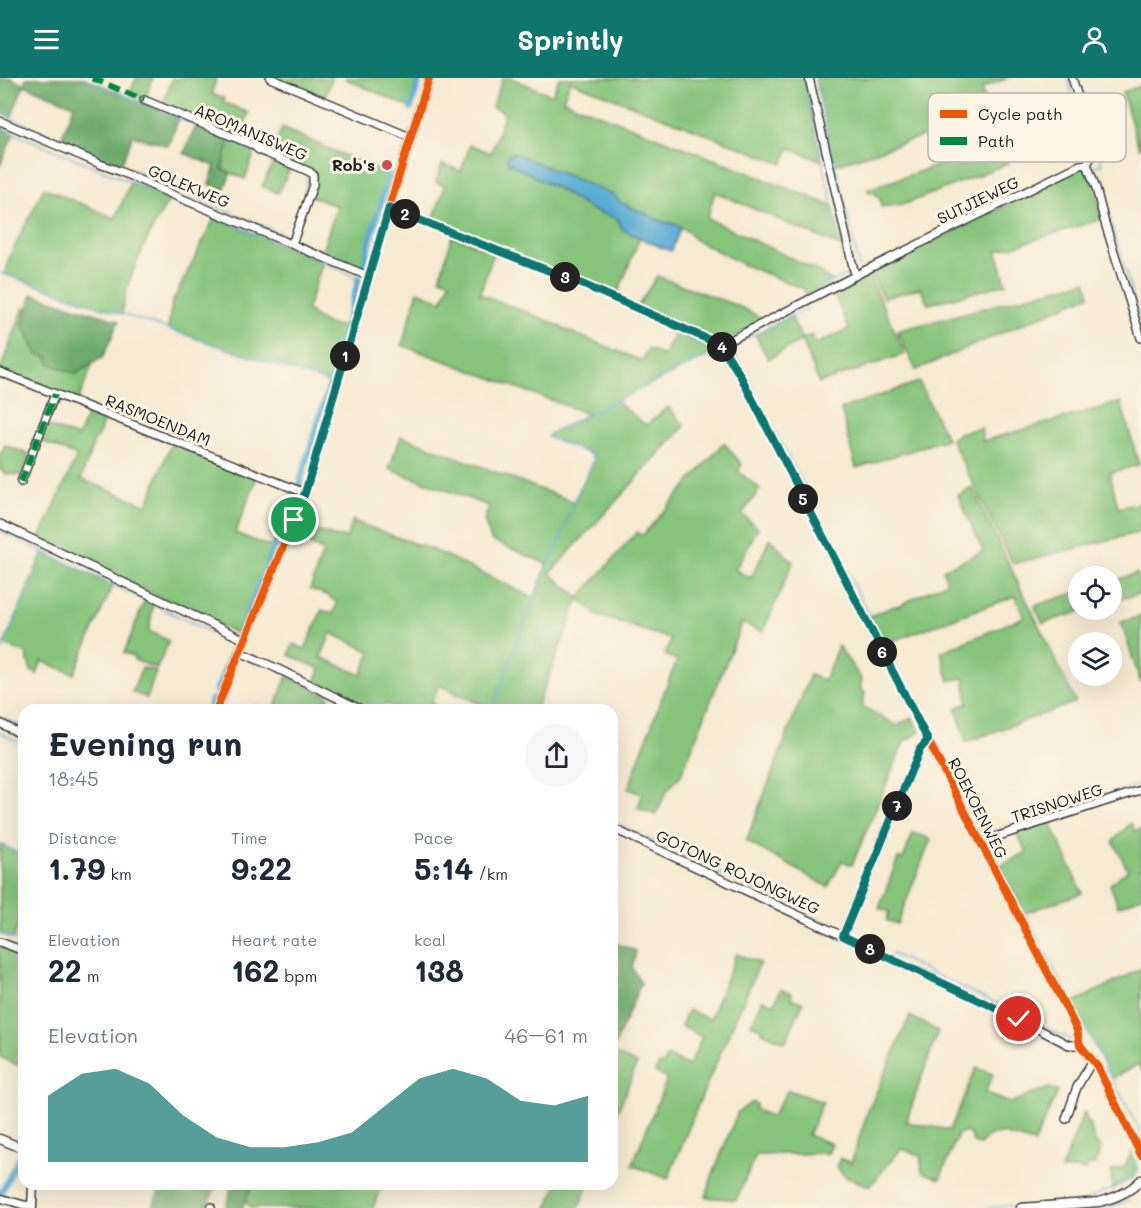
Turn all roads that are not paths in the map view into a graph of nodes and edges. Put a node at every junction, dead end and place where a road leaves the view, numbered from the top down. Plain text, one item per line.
1 (270, 78) edge
2 (429, 78) edge
3 (809, 78) edge
4 (1072, 78) edge
5 (1077, 93) edge
6 (144, 100) dead end
7 (0, 121) edge
8 (410, 137) junction
9 (1087, 164) joint
10 (389, 208) junction
11 (292, 244) junction
12 (855, 275) junction
13 (368, 276) junction
14 (1141, 338) edge
15 (721, 345) junction
16 (0, 372) edge
17 (55, 394) junction
18 (21, 482) dead end
19 (305, 493) junction
20 (0, 524) edge
21 (245, 640) junction
22 (240, 652) junction
23 (218, 704) edge
24 (349, 704) edge
25 (0, 723) edge
26 (18, 733) edge
27 (928, 740) junction
28 (1141, 790) edge
29 (618, 831) edge
30 (980, 842) junction
31 (843, 936) junction
32 (0, 942) edge
33 (18, 949) edge
34 (1080, 1045) junction
35 (1093, 1060) junction
36 (1066, 1119) dead end
37 (0, 1139) edge
38 (18, 1146) edge
39 (1141, 1155) edge
40 (1141, 1180) edge
41 (33, 1190) edge
42 (0, 1198) edge
43 (32, 1207) edge
44 (1021, 1208) edge

1 - 8 street
2 - 8 street
3 - 12 street
4 - 5 street
6 - 11 street, AROMANISWEG
7 - 11 street, GOLEKWEG
8 - 10 street
9 - 12 street, SUTJIEWEG
9 - 14 street
10 - 13 street
10 - 15 street
11 - 13 street, GOLEKWEG
12 - 15 street, SUTJIEWEG
13 - 19 street
15 - 27 street, ROEKOENWEG
16 - 17 street, RASMOENDAM
17 - 18 street
17 - 19 street, RASMOENDAM
19 - 21 street
20 - 21 street
21 - 22 street
22 - 23 street
22 - 24 street
25 - 26 street
27 - 30 street, ROEKOENWEG
27 - 31 street
28 - 30 street, TRISNOWEG
29 - 31 street, GOTONG ROJONGWEG
30 - 34 street, ROEKOENWEG
31 - 34 street, GOTONG ROJONGWEG
32 - 33 street
34 - 35 street, ROEKOENWEG
35 - 36 street
35 - 39 street, ROEKOENWEG
37 - 38 street
40 - 44 street
41 - 43 street
42 - 43 street

